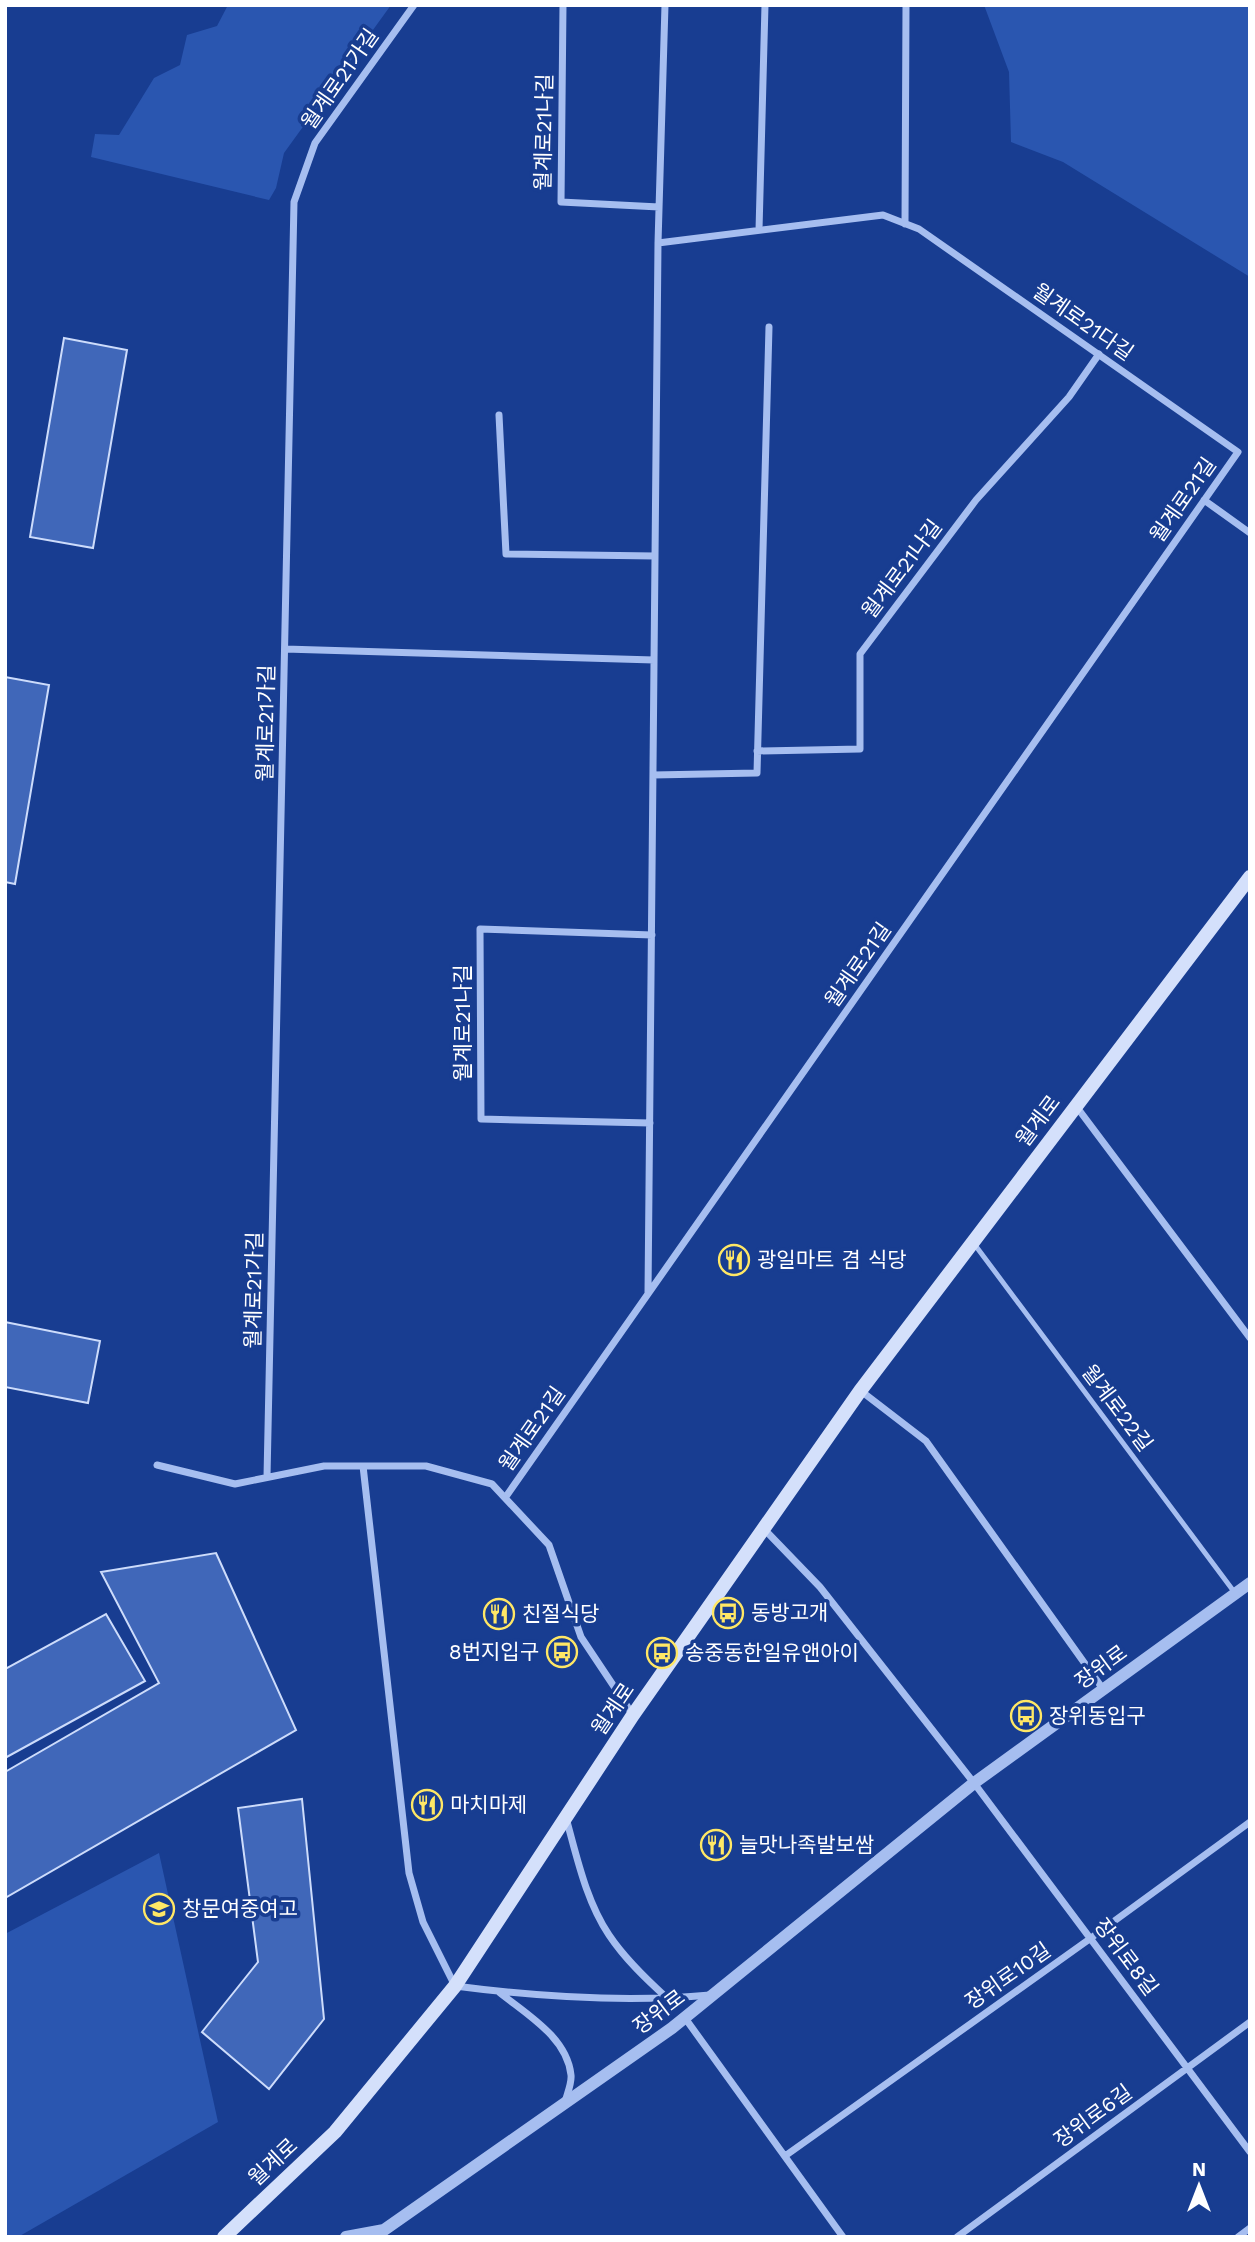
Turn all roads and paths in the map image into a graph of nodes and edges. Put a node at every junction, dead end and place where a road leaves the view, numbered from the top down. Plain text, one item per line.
1 (414, 5) edge
2 (563, 5) edge
3 (665, 5) edge
4 (765, 5) edge
5 (906, 5) edge
6 (659, 206) junction
7 (905, 224) junction
8 (759, 230) junction
9 (658, 243) junction
10 (769, 327) dead end
11 (1099, 354) junction
12 (499, 415) dead end
13 (1238, 452) joint
14 (1204, 500) junction
15 (1250, 533) edge
16 (655, 556) junction
17 (285, 649) junction
18 (654, 660) junction
19 (757, 751) junction
20 (653, 775) junction
21 (1250, 877) edge
22 (652, 935) junction
23 (1076, 1105) junction
24 (650, 1123) junction
25 (973, 1242) junction
26 (649, 1294) junction
27 (1250, 1338) edge
28 (860, 1391) junction
29 (157, 1465) dead end
30 (362, 1466) junction
31 (267, 1477) junction
32 (505, 1498) junction
33 (764, 1529) junction
34 (1250, 1583) edge
35 (1235, 1594) junction
36 (1103, 1689) junction
37 (633, 1715) junction
38 (974, 1783) junction
39 (566, 1818) junction
40 (1250, 1822) edge
41 (1091, 1938) junction
42 (455, 1986) junction
43 (499, 1992) junction
44 (714, 1994) junction
45 (668, 1998) junction
46 (685, 2018) junction
47 (1250, 2022) edge
48 (1187, 2068) junction
49 (565, 2103) junction
50 (1250, 2152) edge
51 (785, 2155) junction
52 (1250, 2228) edge
53 (387, 2234) edge
54 (224, 2237) edge
55 (346, 2237) edge
56 (843, 2237) edge
57 (957, 2237) edge
58 (1238, 2237) edge

1 - 17 street, 월계로21가길
2 - 6 street, 월계로21나길
3 - 6 street
4 - 8 street
5 - 7 street
6 - 9 street
7 - 8 street, 월계로21다길
7 - 11 street, 월계로21다길
8 - 9 street, 월계로21다길
9 - 16 street
10 - 19 street
11 - 13 street, 월계로21다길
11 - 19 street, 월계로21나길
12 - 16 street
13 - 14 street, 월계로21길
14 - 15 street
14 - 26 street, 월계로21길
16 - 18 street
17 - 18 street
17 - 31 street, 월계로21가길
18 - 20 street
19 - 20 street
20 - 22 street
21 - 23 main road, 월계로
22 - 24 street
22 - 24 street, 월계로21나길
23 - 25 main road, 월계로
23 - 27 street
24 - 26 street
25 - 28 main road, 월계로
25 - 35 lane, 월계로22길
26 - 32 street, 월계로21길
28 - 33 main road, 월계로
28 - 36 street
29 - 31 street
30 - 31 street
30 - 32 street
30 - 42 street
32 - 37 street
33 - 37 main road, 월계로
33 - 38 street
34 - 35 street, 장위로
35 - 36 street, 장위로
36 - 38 street, 장위로
37 - 39 main road, 월계로
38 - 41 street, 장위로8길
38 - 44 street, 장위로
39 - 42 main road, 월계로
39 - 45 street
40 - 41 street, 장위로10길
41 - 48 street, 장위로8길
41 - 51 street, 장위로10길
42 - 43 street
42 - 54 main road, 월계로
43 - 45 street
43 - 49 street
44 - 45 street
44 - 46 street, 장위로
46 - 49 street, 장위로
46 - 51 street
47 - 48 street, 장위로6길
48 - 50 street, 장위로8길
48 - 57 street, 장위로6길
49 - 53 street, 장위로
51 - 56 street
52 - 58 street
53 - 55 street, 장위로

